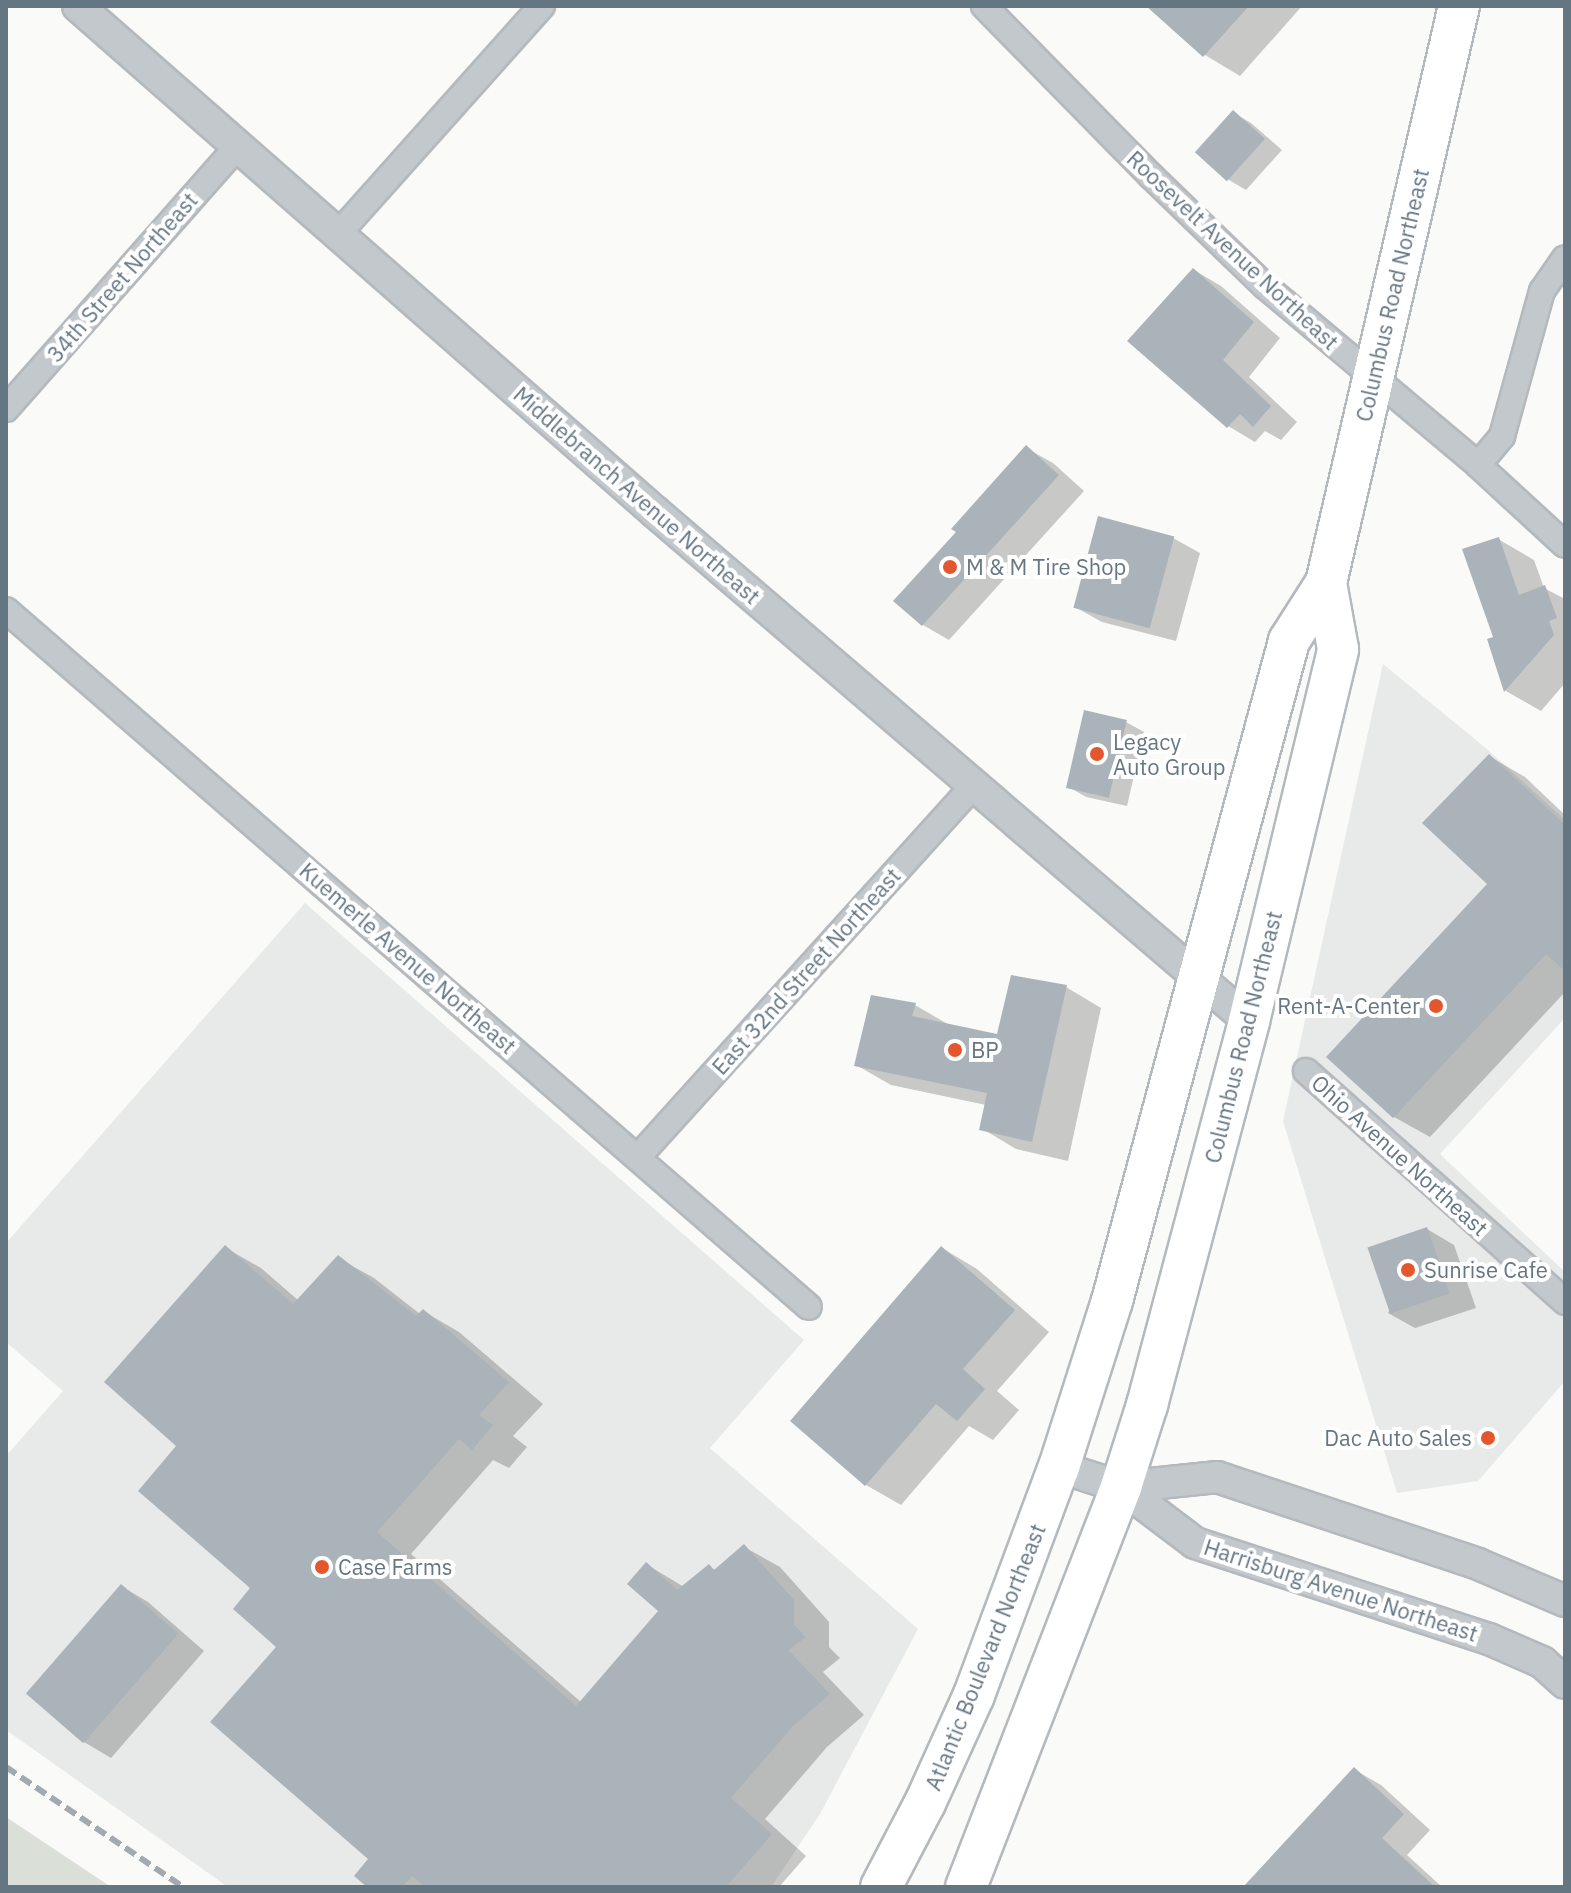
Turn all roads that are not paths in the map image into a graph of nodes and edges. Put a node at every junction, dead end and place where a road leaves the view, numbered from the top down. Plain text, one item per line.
1 (78, 6) edge
2 (542, 6) edge
3 (984, 6) edge
4 (1459, 6) edge
5 (238, 146) junction
6 (338, 234) junction
7 (1565, 258) edge
8 (1372, 378) junction
9 (6, 409) edge
10 (1478, 465) junction
11 (1565, 545) edge
12 (1326, 583) junction
13 (6, 610) edge
14 (973, 786) junction
15 (1200, 979) junction
16 (1249, 1021) junction
17 (1306, 1071) dead end
18 (638, 1157) junction
19 (1565, 1302) edge
20 (809, 1307) dead end
21 (1059, 1467) junction
22 (1121, 1487) junction
23 (1565, 1601) edge
24 (1565, 1683) edge
25 (881, 1887) edge
26 (966, 1887) edge

1 - 5 street, Middlebranch Avenue Northeast
2 - 6 street
3 - 8 street, Roosevelt Avenue Northeast
4 - 8 highway, Columbus Road Northeast
5 - 6 street, Middlebranch Avenue Northeast
5 - 9 street, 34th Street Northeast
6 - 14 street, Middlebranch Avenue Northeast
7 - 10 street
8 - 10 street, Roosevelt Avenue Northeast
8 - 12 highway, Columbus Road Northeast
10 - 11 street, Roosevelt Avenue Northeast
12 - 15 highway, Columbus Road Northeast
12 - 16 highway, Columbus Road Northeast
13 - 18 street, Kuemerle Avenue Northeast
14 - 15 street, Middlebranch Avenue Northeast
14 - 18 street, East 32nd Street Northeast
15 - 16 street
15 - 21 highway, Columbus Road Northeast
16 - 22 highway, Columbus Road Northeast
17 - 19 street, Ohio Avenue Northeast
18 - 20 street, Kuemerle Avenue Northeast
21 - 22 street, Harrisburg Avenue Northeast
21 - 25 highway, Atlantic Boulevard Northeast
22 - 23 street, Harrisburg Avenue Northeast
22 - 24 street, Harrisburg Avenue Northeast
22 - 26 highway

